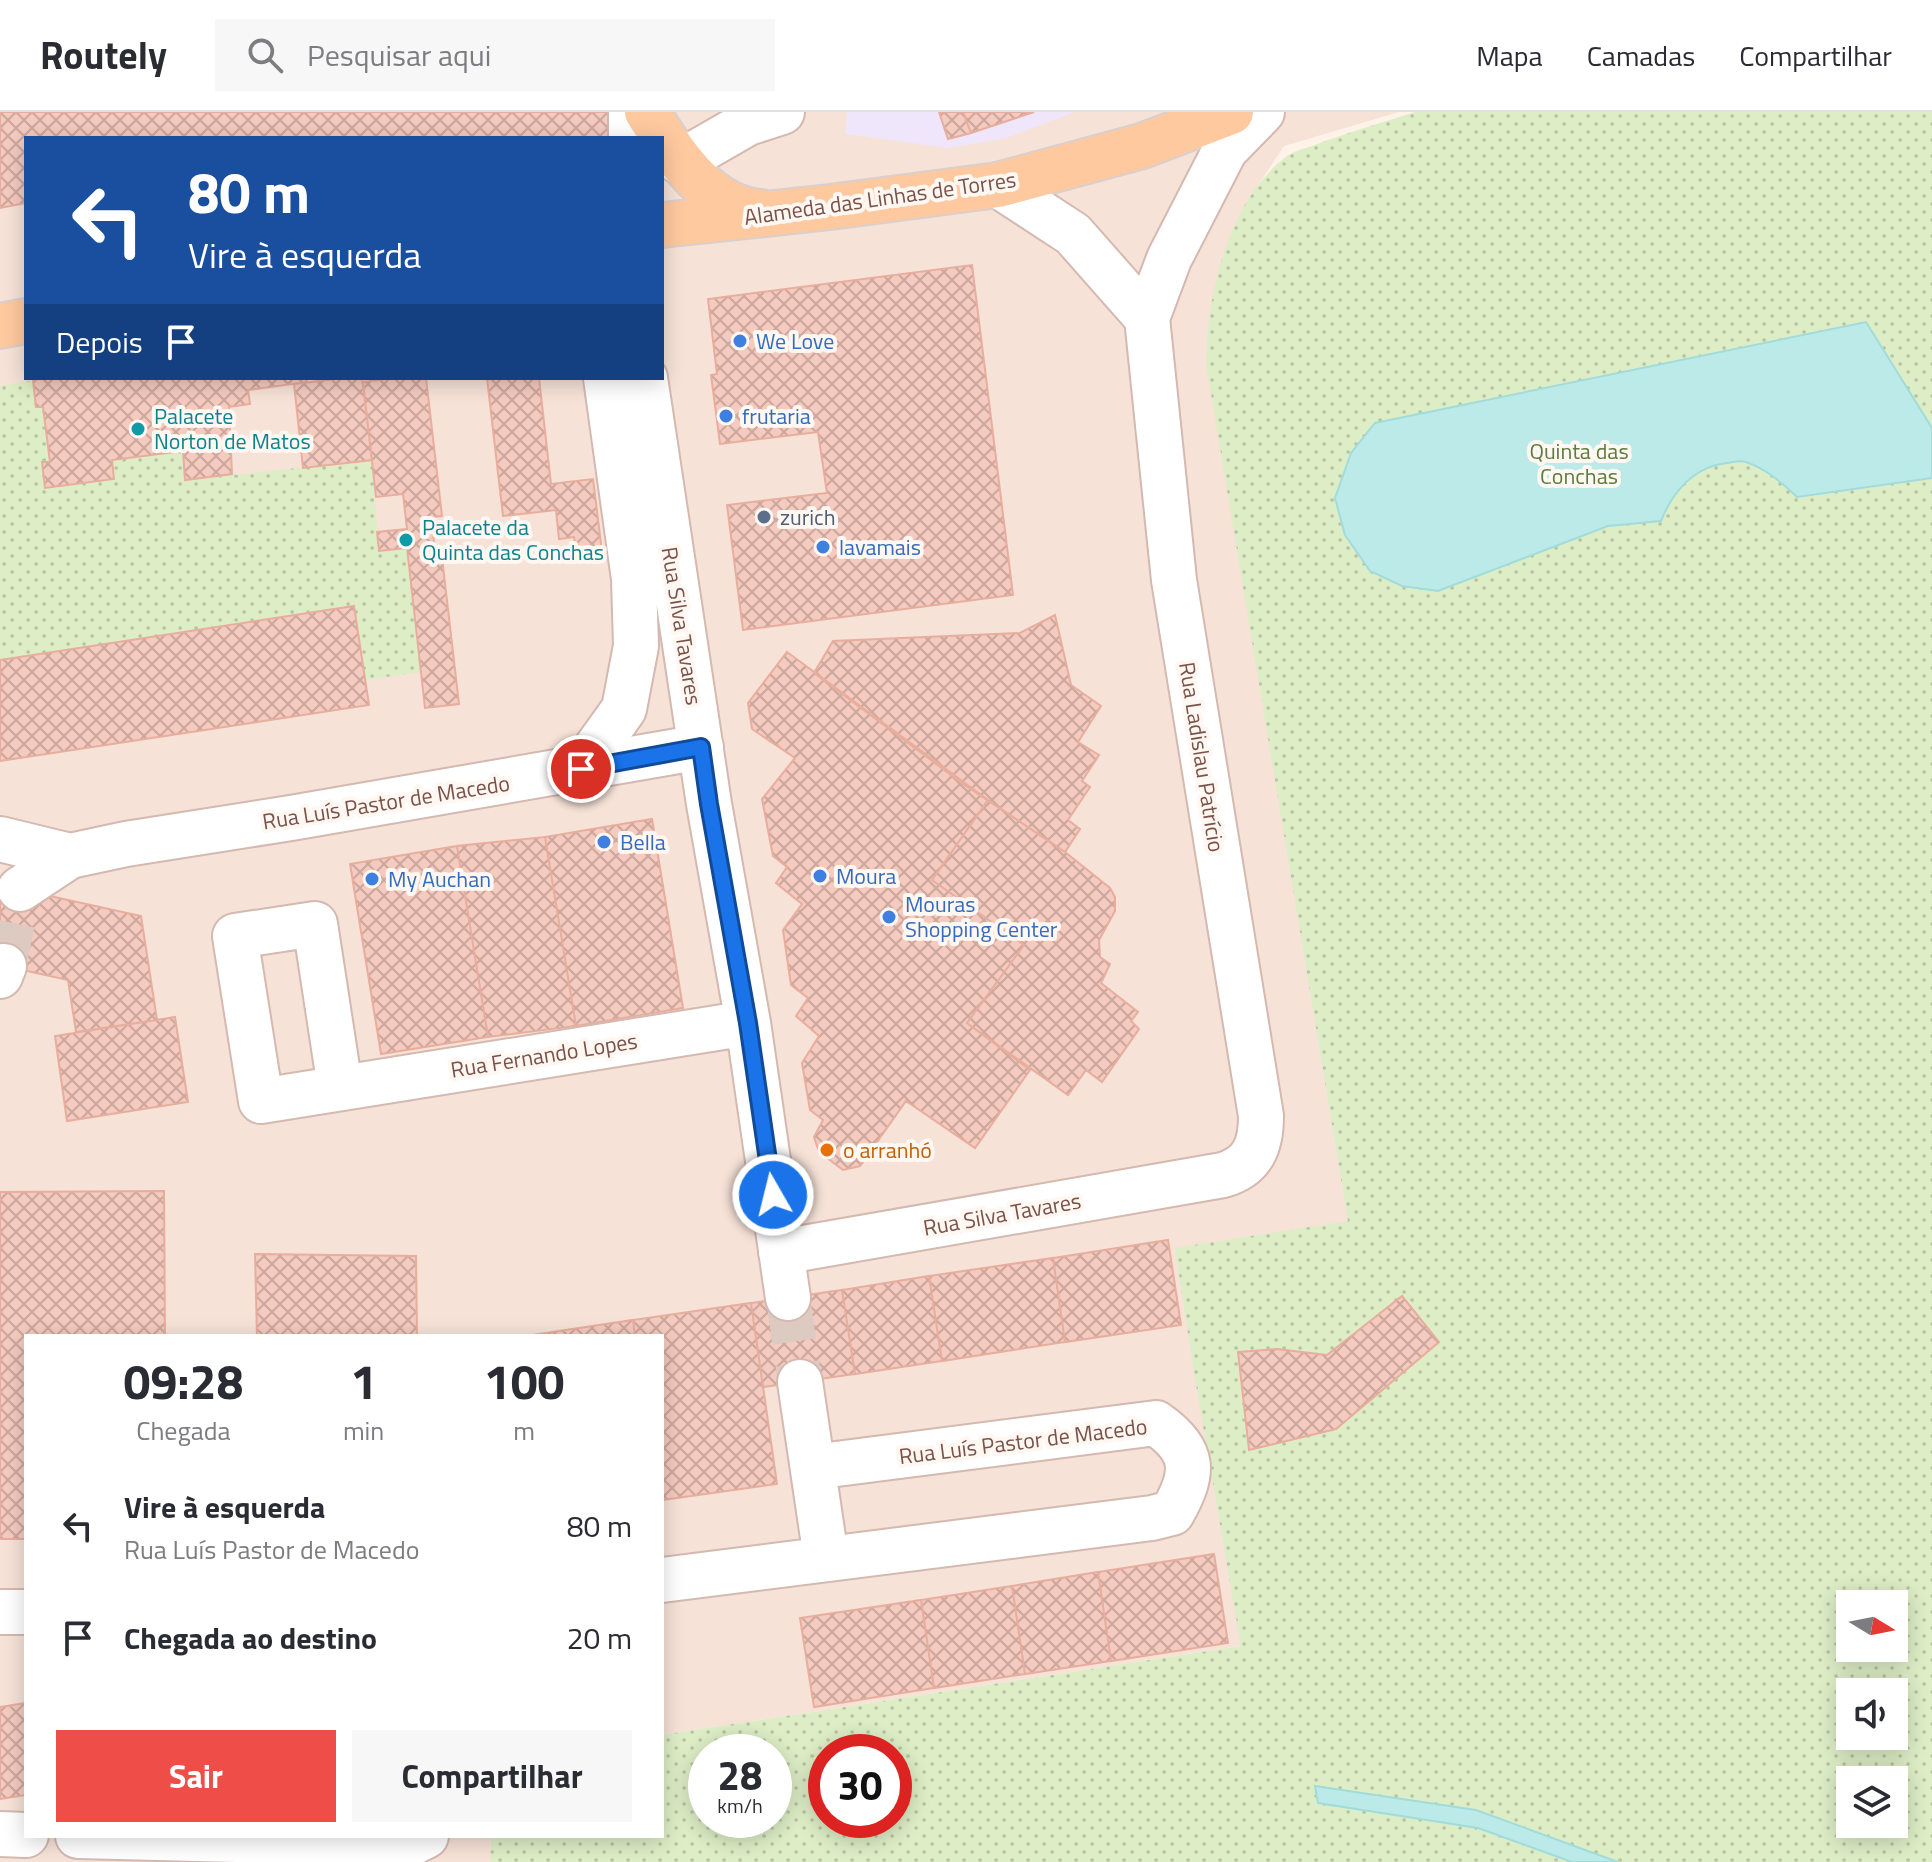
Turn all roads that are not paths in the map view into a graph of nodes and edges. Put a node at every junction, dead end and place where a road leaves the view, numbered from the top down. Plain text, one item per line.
1 (631, 112) edge
2 (647, 112) edge
3 (782, 112) edge
4 (1231, 112) edge
5 (1262, 112) edge
6 (631, 136) edge
7 (663, 136) edge
8 (664, 138) edge
9 (680, 162) junction
10 (998, 185) junction
11 (771, 213) junction
12 (664, 225) edge
13 (1147, 318) junction
14 (24, 321) edge
15 (0, 326) edge
16 (606, 380) edge
17 (645, 380) edge
18 (701, 747) junction
19 (581, 769) junction
20 (0, 839) edge
21 (70, 856) junction
22 (20, 889) tunnel mouth
23 (748, 1023) junction
24 (340, 1087) dead end
25 (1223, 1175) joint
26 (781, 1252) junction
27 (788, 1298) tunnel mouth
28 (800, 1382) tunnel mouth
29 (813, 1467) junction
30 (826, 1558) junction
31 (664, 1580) edge
32 (0, 1612) edge
33 (24, 1612) edge
34 (0, 1834) edge
35 (24, 1835) edge
36 (158, 1838) edge
37 (422, 1838) edge

1 - 6 street
2 - 7 main road
3 - 9 street
4 - 10 main road, Alameda das Linhas de Torres
5 - 13 street, Rua Ladislau Patrício
8 - 9 main road
9 - 11 main road
10 - 11 main road, Alameda das Linhas de Torres
10 - 13 street
11 - 12 main road, Alameda das Linhas de Torres
13 - 25 street, Rua Ladislau Patrício
14 - 15 main road
16 - 19 street, Rua Silva Tavares
17 - 18 street, Rua Silva Tavares
18 - 19 street, Rua Luís Pastor de Macedo
18 - 23 street, Rua Silva Tavares
19 - 21 street, Rua Luís Pastor de Macedo
20 - 21 street, Rua Luís Pastor de Macedo
21 - 22 street, Rua Luís Pastor de Macedo
23 - 24 street, Rua Fernando Lopes
23 - 26 street, Rua Silva Tavares
25 - 26 street, Rua Silva Tavares
26 - 27 street, Rua Silva Tavares
28 - 29 street
29 - 30 street
29 - 30 street, Rua Luís Pastor de Macedo
30 - 31 street, Rua Luís Pastor de Macedo
32 - 33 street
34 - 35 street
36 - 37 street

